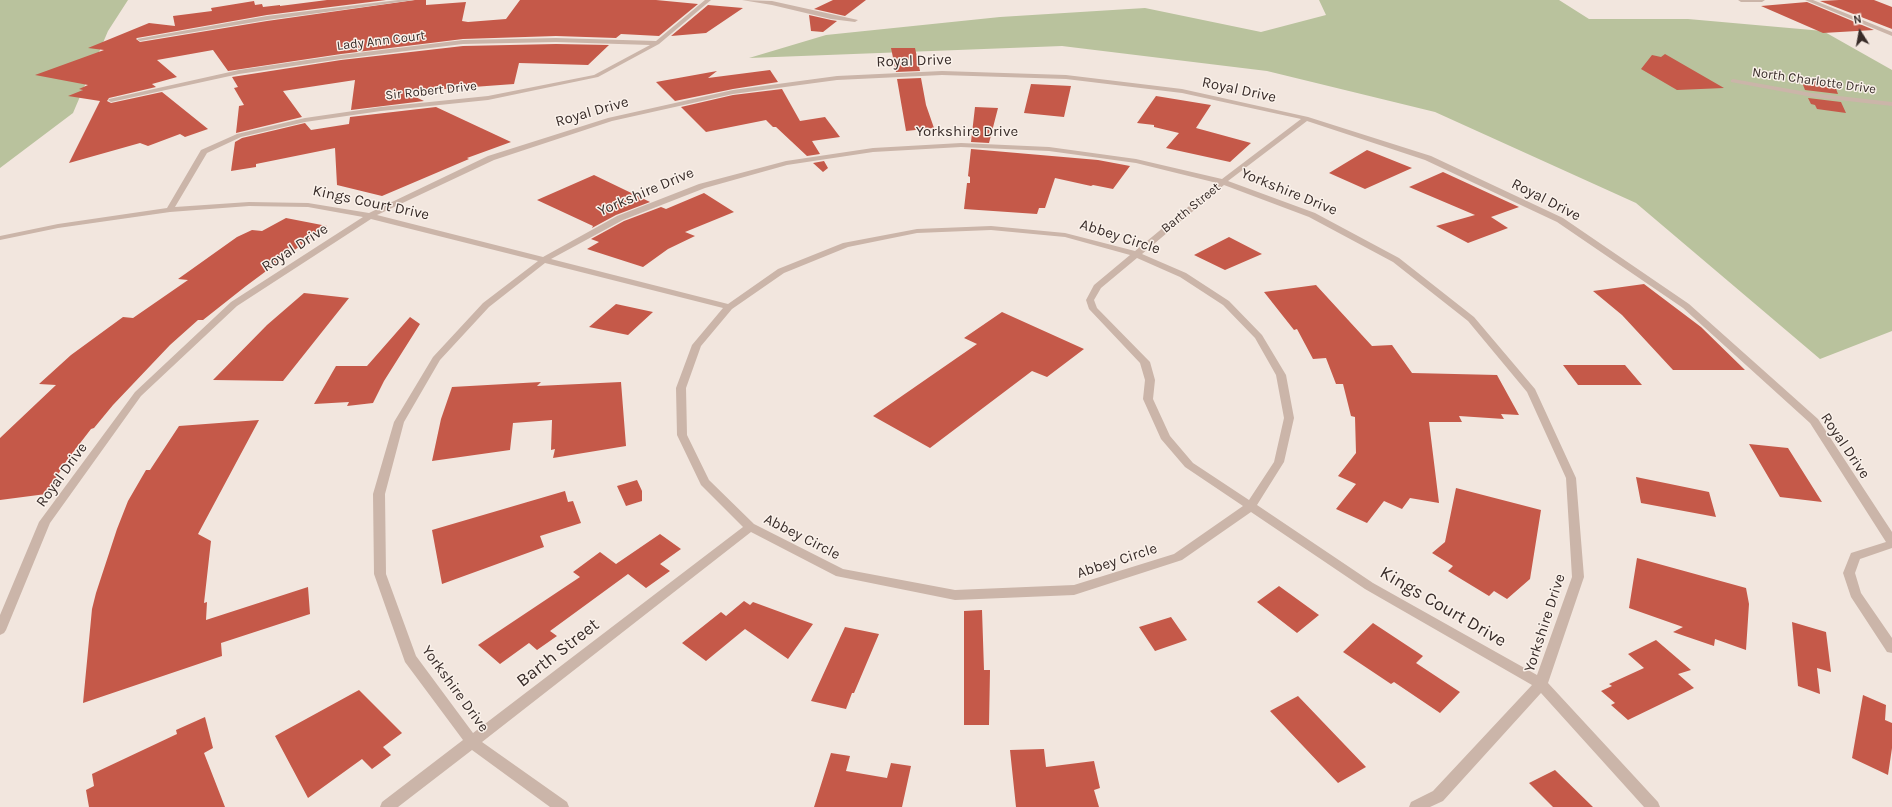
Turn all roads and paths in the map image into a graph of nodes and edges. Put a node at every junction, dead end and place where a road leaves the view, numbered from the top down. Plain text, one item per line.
1 (411, 0) edge
2 (708, 0) edge
3 (745, 0) edge
4 (1740, 0) edge
5 (1762, 0) edge
6 (1808, 0) edge
7 (856, 20) dead end
8 (1892, 34) edge
9 (140, 39) dead end
10 (657, 43) junction
11 (1733, 81) dead end
12 (111, 100) dead end
13 (1892, 104) edge
14 (1306, 118) junction
15 (1223, 182) junction
16 (170, 210) junction
17 (370, 216) junction
18 (0, 238) edge
19 (1135, 254) junction
20 (544, 260) junction
21 (728, 307) junction
22 (1251, 506) junction
23 (750, 527) junction
24 (1892, 541) edge
25 (1892, 544) edge
26 (0, 630) edge
27 (1892, 648) edge
28 (1541, 684) junction
29 (472, 742) junction
30 (387, 807) edge
31 (562, 807) edge
32 (1416, 807) edge
33 (1653, 807) edge

1 - 9 street
2 - 10 street, Sir Robert Drive
3 - 7 street
4 - 5 street
6 - 8 street
10 - 12 street, Lady Ann Court
10 - 16 street, Sir Robert Drive
11 - 13 street, North Charlotte Drive
14 - 15 street, Barth Street
14 - 17 street, Royal Drive
14 - 24 street, Royal Drive
15 - 19 street, Barth Street
15 - 20 street, Yorkshire Drive
15 - 28 street, Yorkshire Drive
16 - 17 street, Kings Court Drive
16 - 18 street, Kings Court Drive
17 - 20 street, Kings Court Drive
17 - 26 street, Royal Drive
19 - 21 street, Abbey Circle
19 - 22 street, Abbey Circle
19 - 22 street, Barth Street
20 - 21 street, Kings Court Drive
20 - 29 street, Yorkshire Drive
21 - 23 street, Abbey Circle
22 - 23 street, Abbey Circle
22 - 28 street, Kings Court Drive
23 - 29 street, Barth Street
25 - 27 street
28 - 32 street, Yorkshire Drive
28 - 33 street, Kings Court Drive
29 - 30 street, Barth Street
29 - 31 street, Yorkshire Drive

